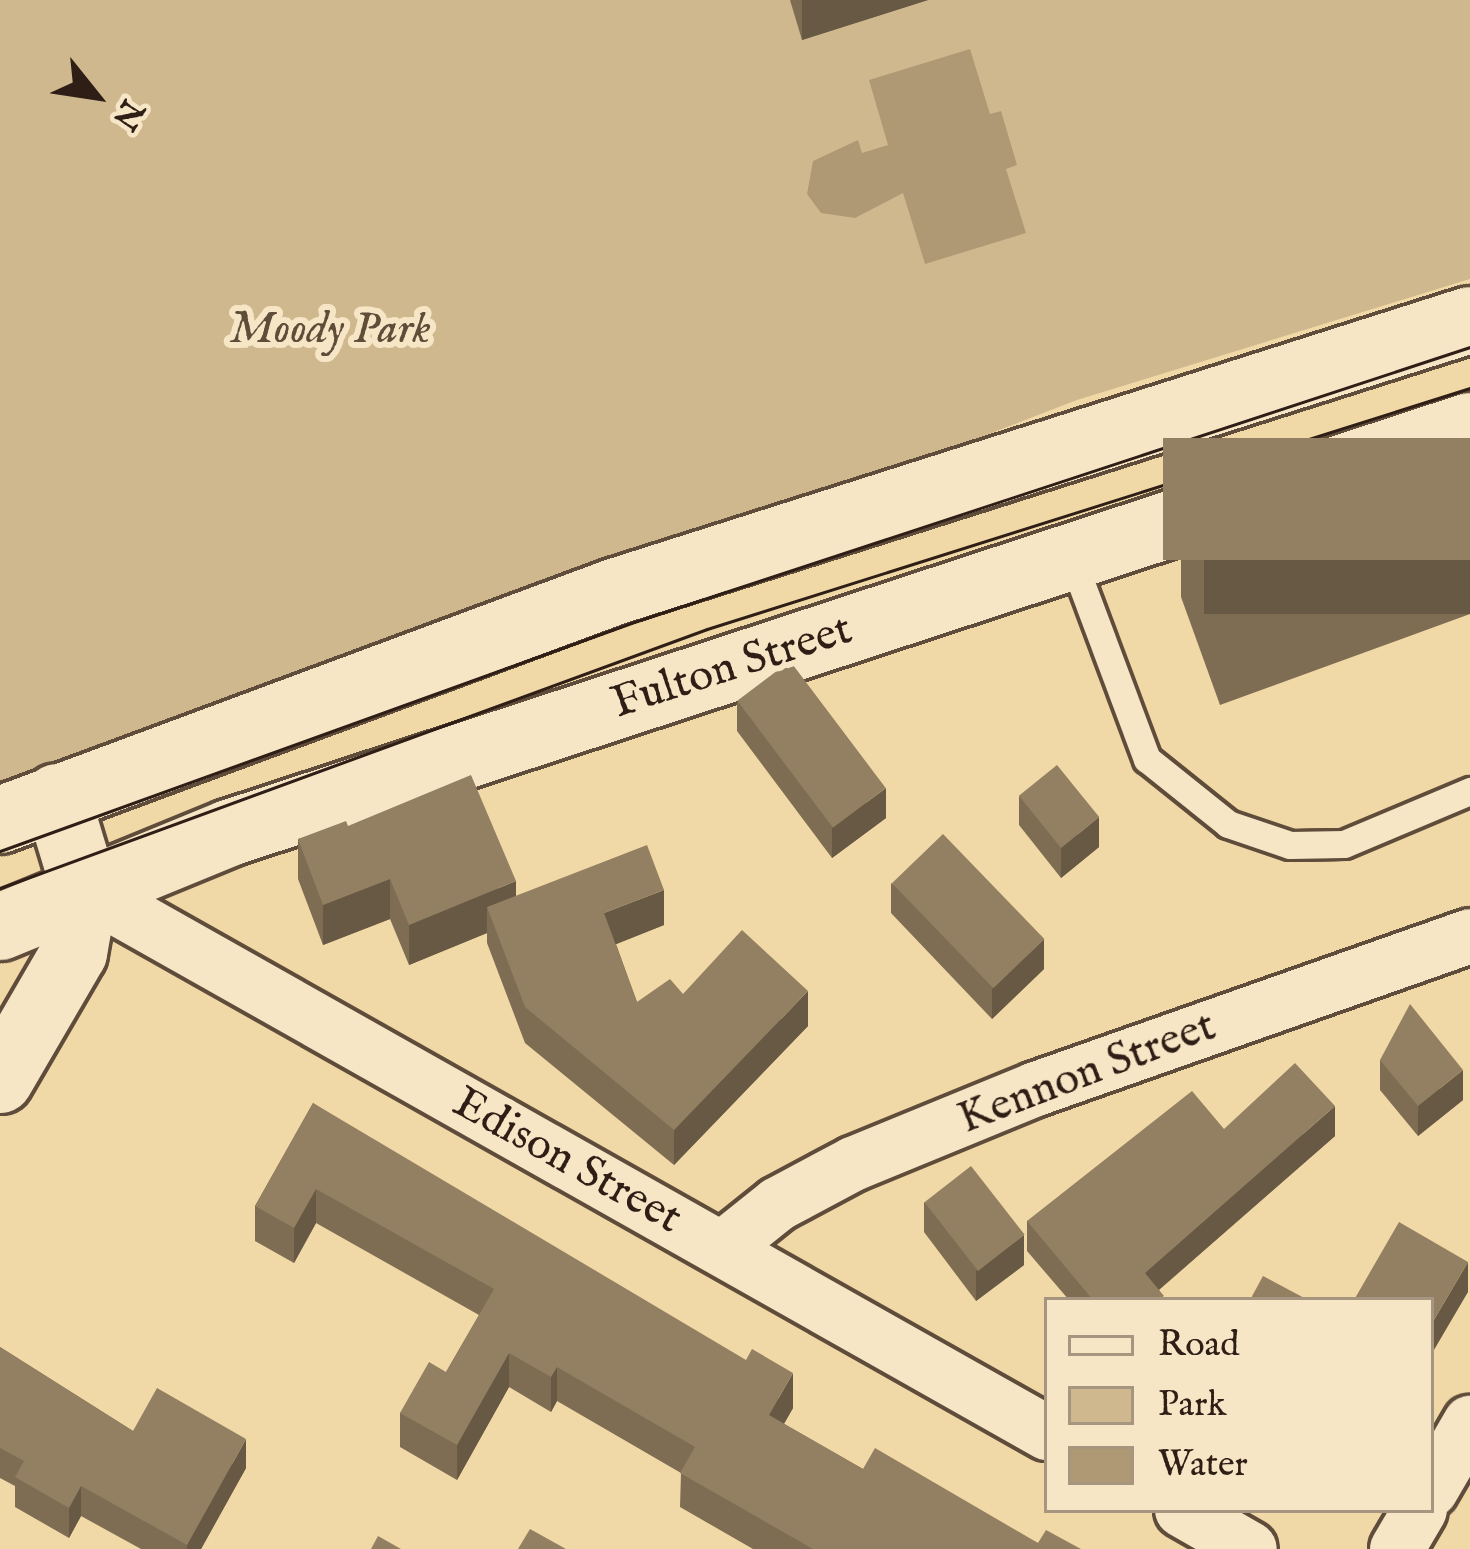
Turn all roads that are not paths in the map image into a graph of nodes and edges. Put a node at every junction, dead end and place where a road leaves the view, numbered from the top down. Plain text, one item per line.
1 (1470, 320) edge
2 (1470, 425) edge
3 (1071, 556) junction
4 (1470, 791) edge
5 (28, 809) edge
6 (86, 890) junction
7 (0, 927) edge
8 (1470, 936) edge
9 (0, 1080) edge
10 (723, 1248) junction
11 (1470, 1423) edge
12 (1044, 1431) edge
13 (1434, 1485) edge
14 (1187, 1513) edge
15 (1418, 1513) edge
16 (1250, 1549) edge
17 (1397, 1549) edge

1 - 5 main road
2 - 3 main road, Fulton Street
3 - 4 lane
3 - 6 main road, Fulton Street
5 - 6 main road
6 - 7 main road, Fulton Street
6 - 9 main road
6 - 10 street, Edison Street
8 - 10 street, Kennon Street
10 - 12 street, Edison Street
11 - 13 street
14 - 16 street
15 - 17 street

